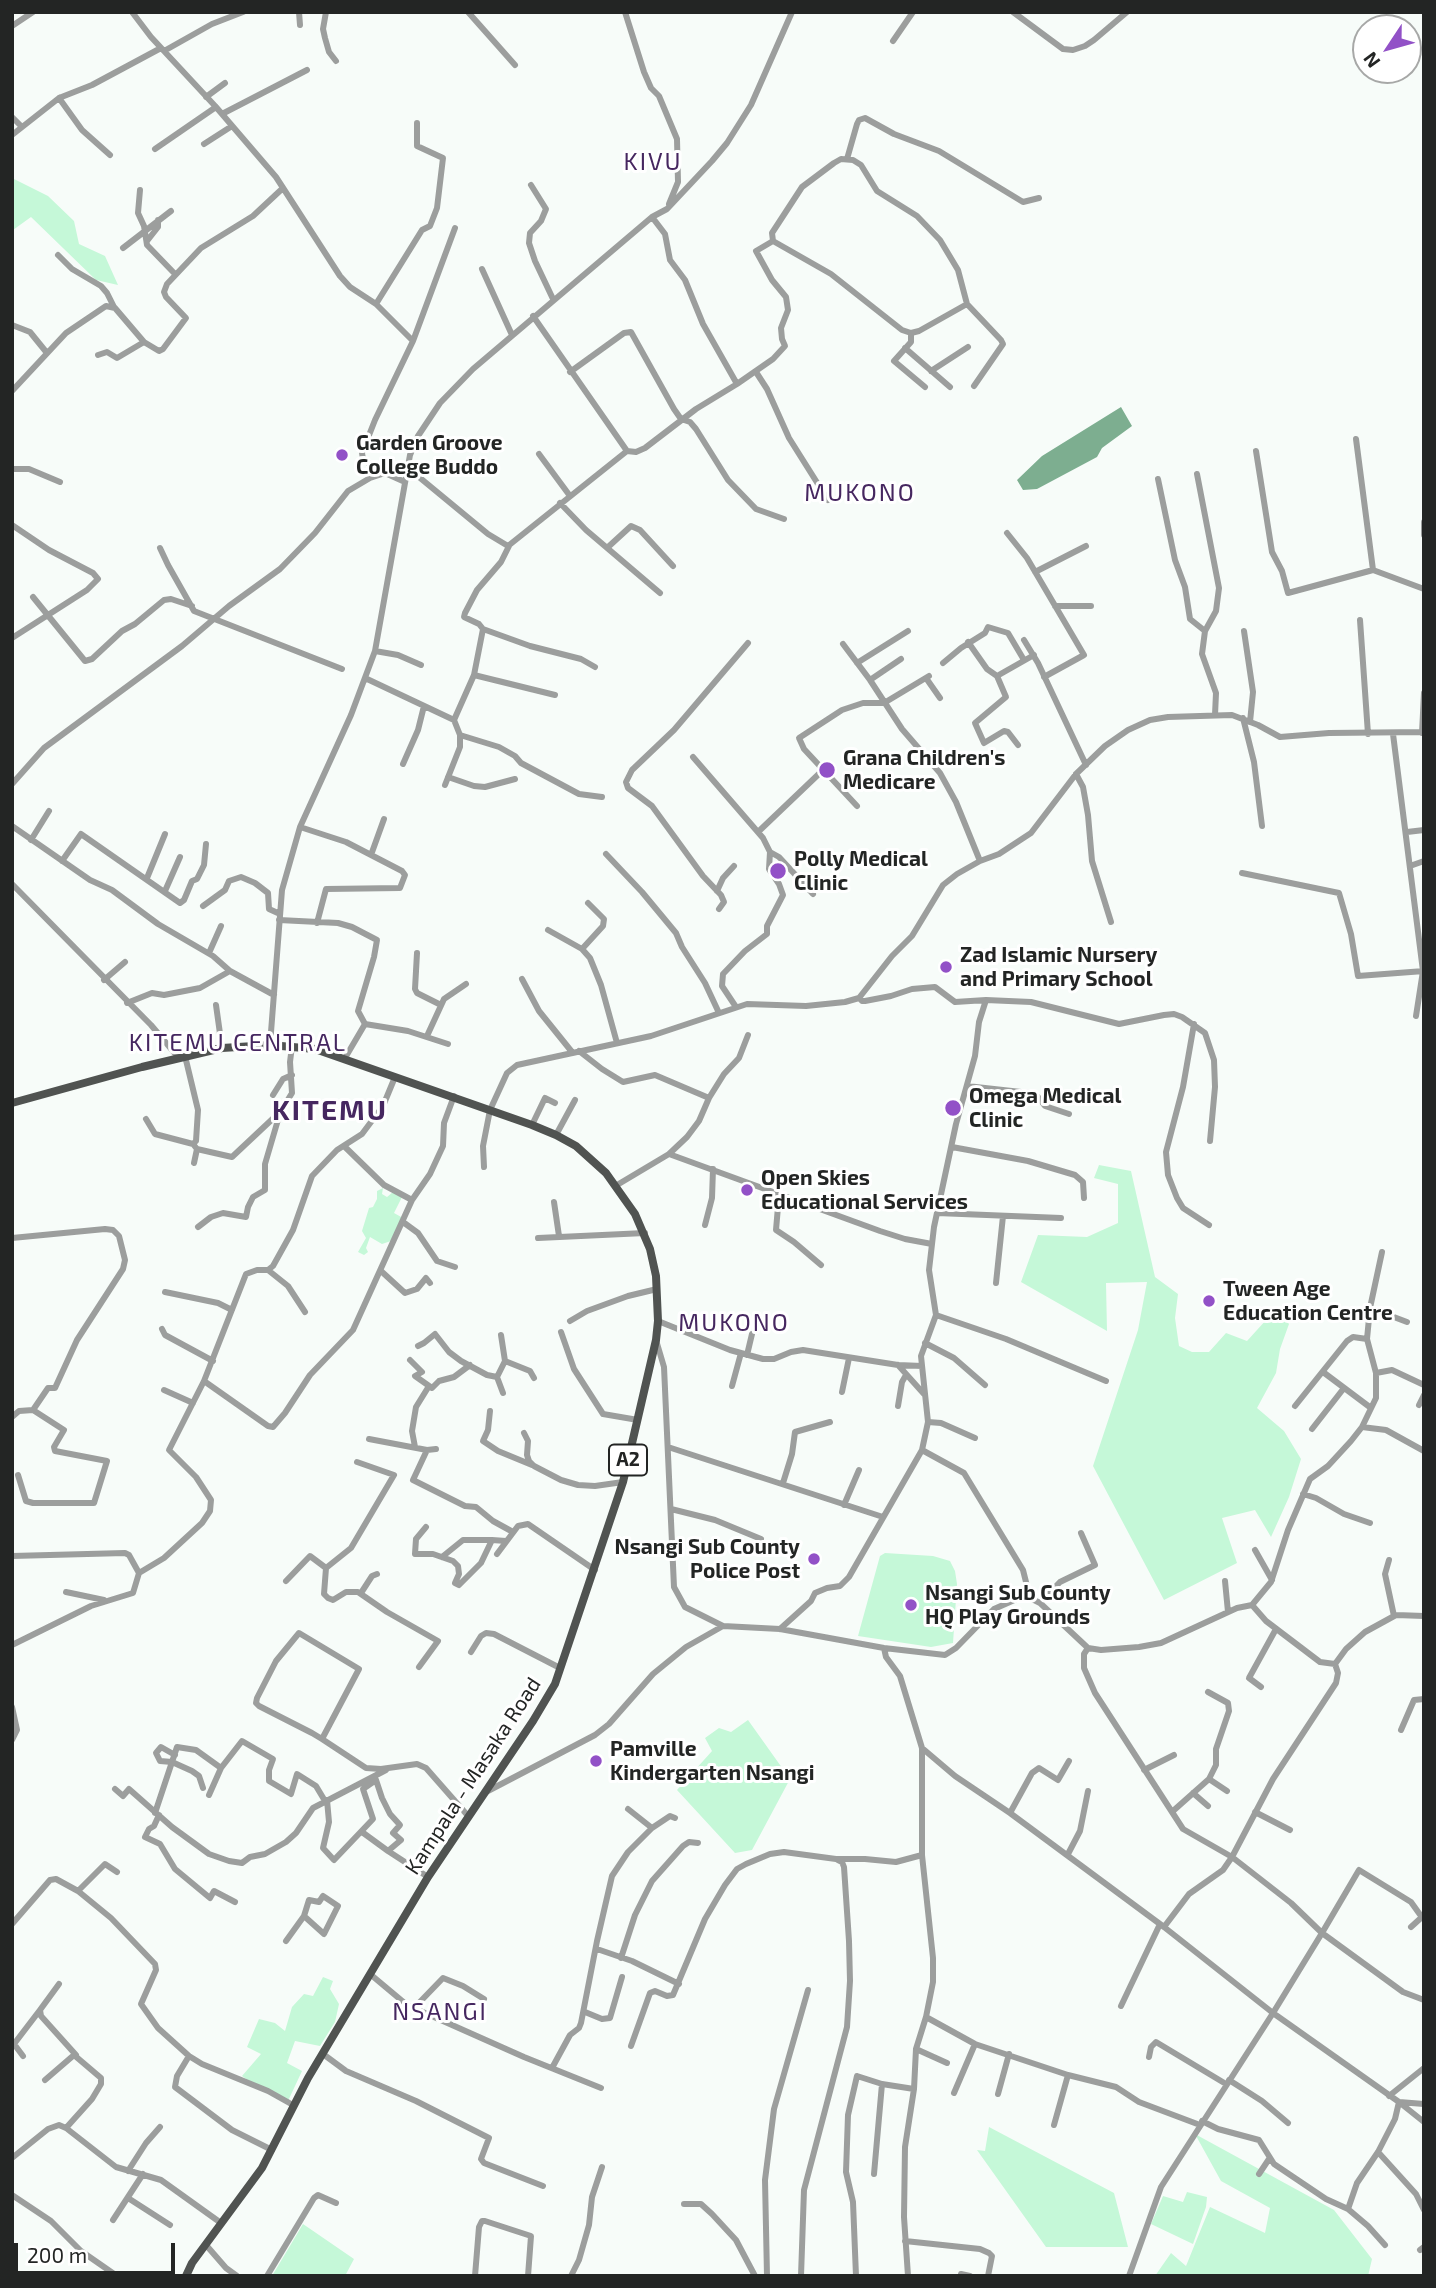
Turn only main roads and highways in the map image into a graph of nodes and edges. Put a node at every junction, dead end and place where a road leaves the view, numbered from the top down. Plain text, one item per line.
1 (12, 1103) edge
2 (186, 2276) edge

1 - 2 main road, Kampala - Masaka Road / A2

